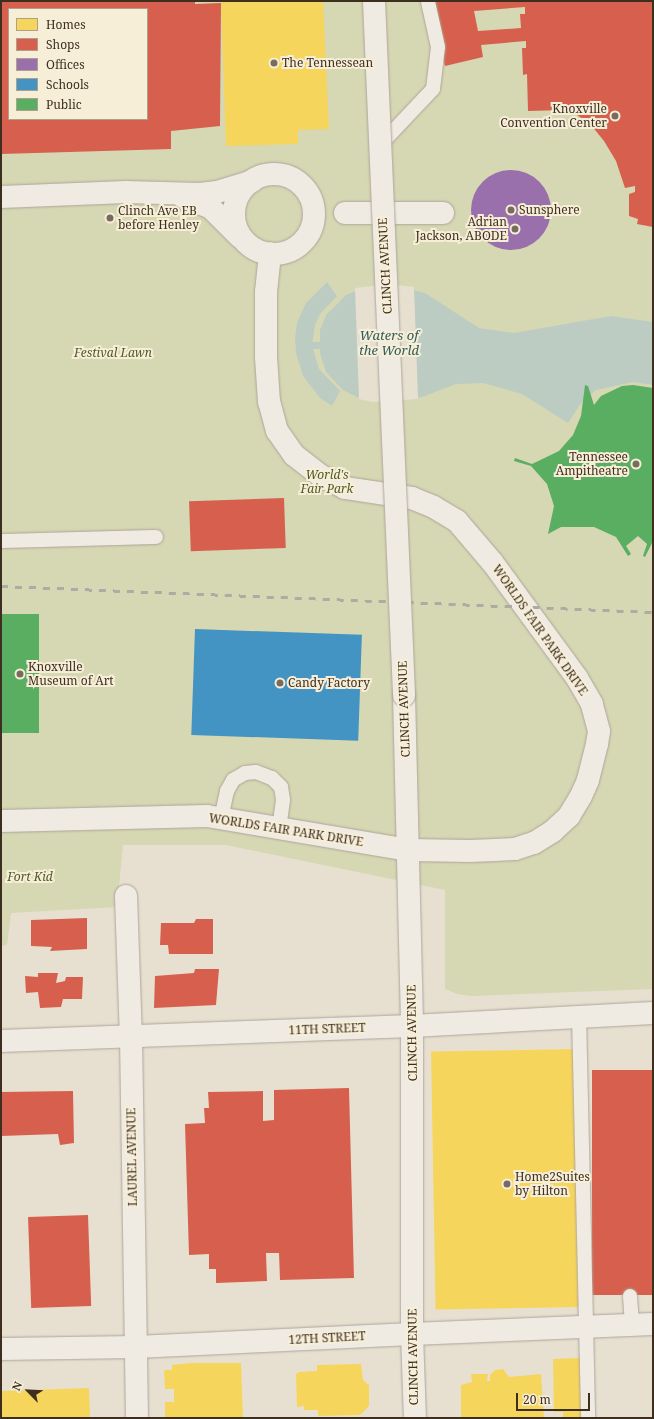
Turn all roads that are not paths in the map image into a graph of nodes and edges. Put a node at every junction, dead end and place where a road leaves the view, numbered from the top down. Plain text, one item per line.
1 (374, 1) edge
2 (428, 2) dead end
3 (380, 145) junction
4 (252, 181) junction
5 (173, 193) junction
6 (1, 197) edge
7 (345, 213) dead end
8 (443, 213) dead end
9 (243, 239) junction
10 (270, 253) junction
11 (156, 537) dead end
12 (1, 541) edge
13 (221, 819) junction
14 (1, 821) edge
15 (279, 828) junction
16 (409, 850) junction
17 (126, 896) dead end
18 (653, 1013) edge
19 (579, 1015) junction
20 (412, 1026) junction
21 (131, 1036) junction
22 (1, 1042) edge
23 (630, 1296) dead end
24 (653, 1324) edge
25 (586, 1325) junction
26 (632, 1325) junction
27 (412, 1334) junction
28 (136, 1347) junction
29 (1, 1348) edge
30 (137, 1418) edge
31 (415, 1418) edge
32 (588, 1418) edge

1 - 3 street, CLINCH AVENUE, bridge
2 - 3 lane
3 - 16 street, CLINCH AVENUE, bridge
4 - 5 street
4 - 9 street
4 - 10 street
5 - 6 street
5 - 9 street
7 - 8 street
9 - 10 street
10 - 16 street, WORLDS FAIR PARK DRIVE
11 - 12 lane
13 - 14 street, WORLDS FAIR PARK DRIVE
13 - 15 street, WORLDS FAIR PARK DRIVE
13 - 15 lane
15 - 16 street, WORLDS FAIR PARK DRIVE
16 - 20 street, CLINCH AVENUE
17 - 21 street, LAUREL AVENUE
18 - 19 street, 11TH STREET
19 - 20 street, 11TH STREET
19 - 25 lane
20 - 21 street, 11TH STREET
20 - 27 street, CLINCH AVENUE
21 - 22 street, 11TH STREET
21 - 28 street, LAUREL AVENUE
23 - 26 lane
24 - 26 street, 12TH STREET
25 - 26 street, 12TH STREET
25 - 27 street, 12TH STREET
25 - 32 lane
27 - 28 street, 12TH STREET
27 - 31 street, CLINCH AVENUE
28 - 29 street, 12TH STREET
28 - 30 street, LAUREL AVENUE

